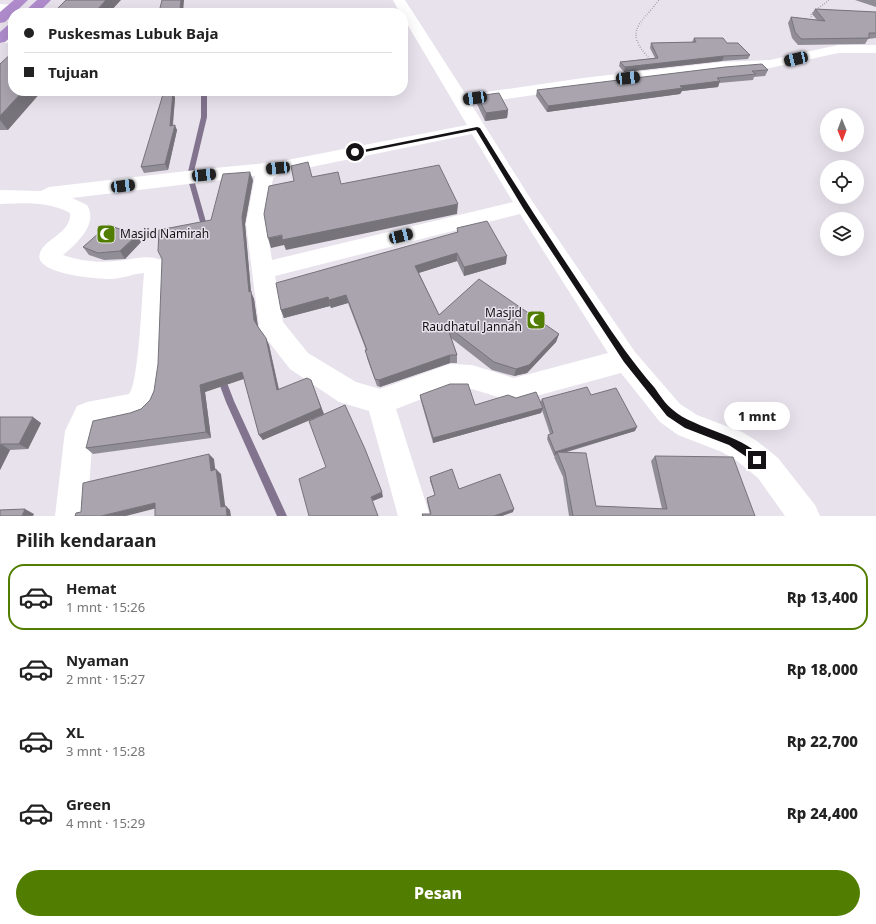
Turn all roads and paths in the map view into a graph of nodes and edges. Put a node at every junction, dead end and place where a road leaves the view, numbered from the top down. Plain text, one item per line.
1 (45, 0) edge
2 (659, 0) edge
3 (829, 0) edge
4 (36, 8) edge
5 (8, 9) edge
6 (408, 15) edge
7 (0, 18) edge
8 (8, 33) edge
9 (0, 40) edge
10 (828, 50) junction
11 (876, 50) edge
12 (667, 74) junction
13 (460, 100) junction
14 (477, 128) junction
15 (278, 168) junction
16 (0, 197) edge
17 (30, 197) junction
18 (525, 206) junction
19 (262, 271) junction
20 (626, 360) junction
21 (380, 402) junction
22 (71, 516) edge
23 (414, 516) edge
24 (804, 516) edge

1 - 4 highway
2 - 12 path
3 - 10 path
5 - 7 highway
6 - 13 street
8 - 9 highway
10 - 11 street
10 - 12 street
12 - 13 street
13 - 14 street
14 - 15 street
14 - 18 street
15 - 17 street
15 - 19 street
16 - 17 street
17 - 22 street
18 - 19 street
18 - 20 street
19 - 21 street
20 - 21 street
20 - 24 street
21 - 23 street

